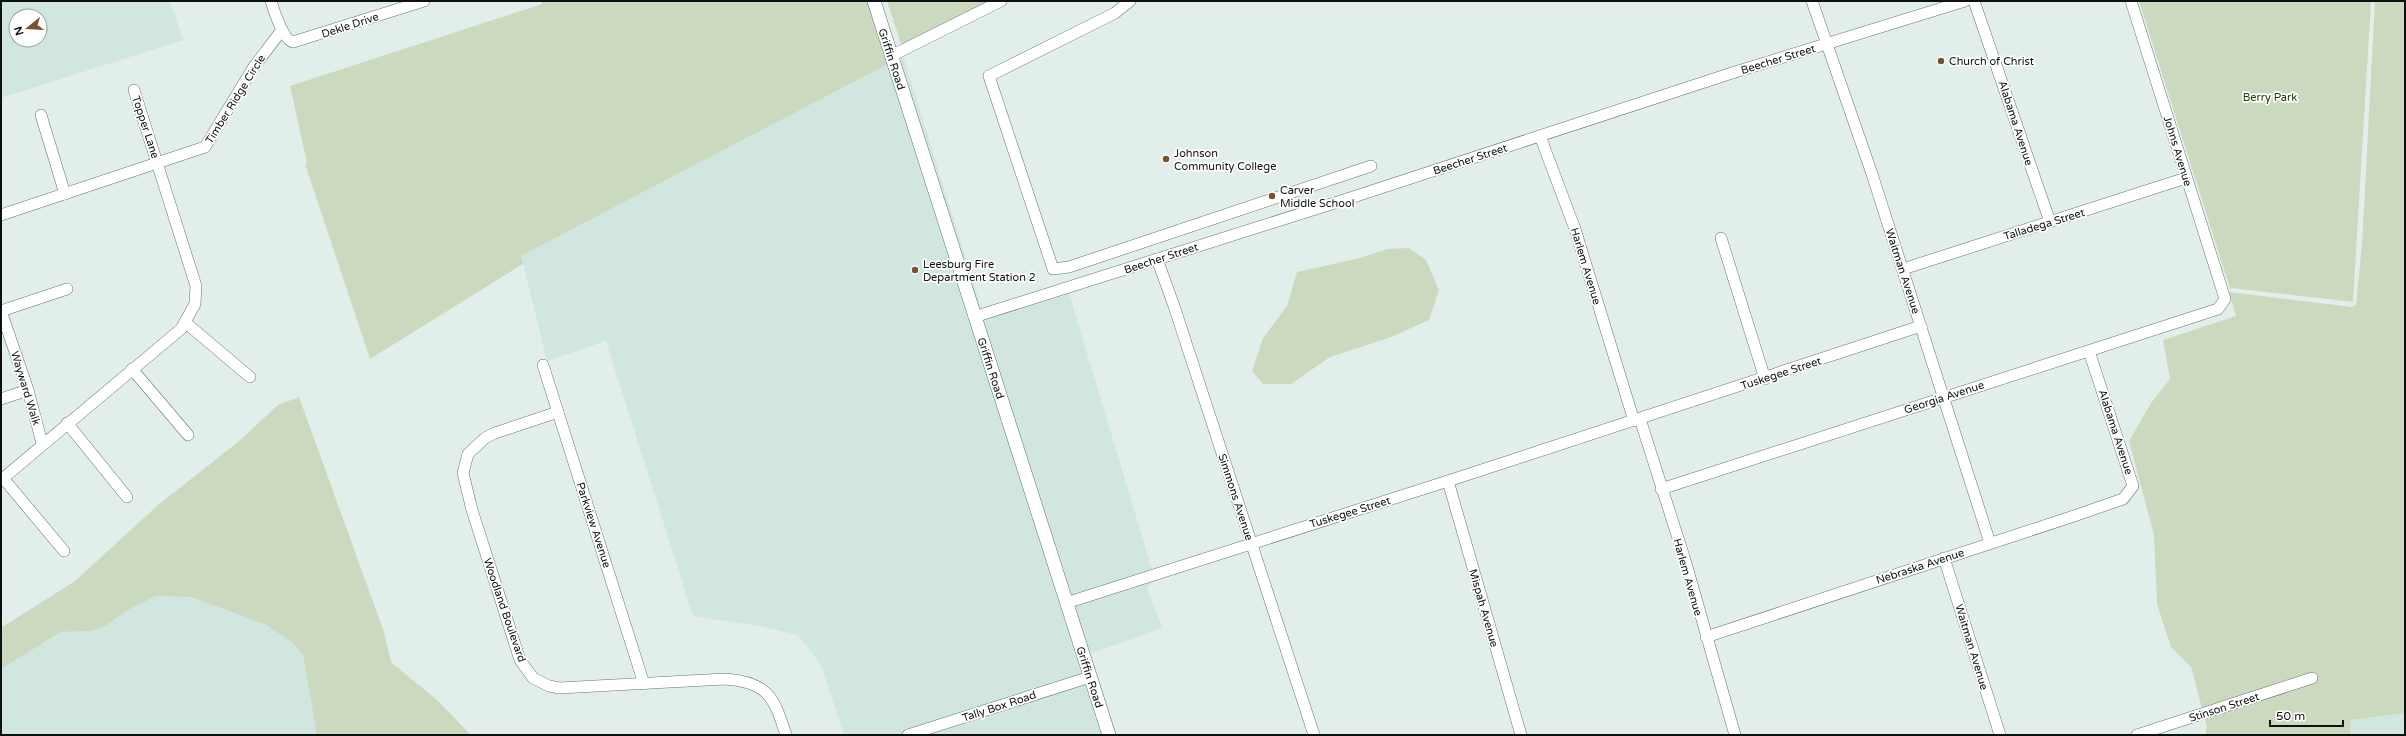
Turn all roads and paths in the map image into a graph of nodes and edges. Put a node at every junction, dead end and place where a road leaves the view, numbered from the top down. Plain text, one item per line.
1 (271, 1) edge
2 (424, 1) edge
3 (874, 1) edge
4 (1001, 1) edge
5 (1130, 1) edge
6 (1812, 1) edge
7 (1965, 1) edge
8 (1974, 1) edge
9 (2131, 1) edge
10 (282, 30) junction
11 (1828, 43) junction
12 (891, 56) junction
13 (134, 90) dead end
14 (41, 115) dead end
15 (1540, 136) junction
16 (157, 164) junction
17 (1371, 166) dead end
18 (2186, 178) junction
19 (65, 194) junction
20 (1, 215) edge
21 (2050, 222) junction
22 (1721, 238) dead end
23 (1157, 259) junction
24 (1903, 269) junction
25 (67, 289) dead end
26 (2225, 301) joint
27 (1, 311) edge
28 (974, 317) junction
29 (186, 323) junction
30 (1921, 326) junction
31 (2089, 351) junction
32 (543, 365) dead end
33 (132, 369) junction
34 (250, 377) dead end
35 (1765, 379) junction
36 (28, 390) junction
37 (1944, 397) junction
38 (1, 399) edge
39 (558, 412) junction
40 (1637, 420) junction
41 (67, 423) junction
42 (188, 435) dead end
43 (42, 444) junction
44 (2, 479) edge
45 (1448, 482) junction
46 (1661, 489) junction
47 (2132, 490) joint
48 (127, 497) dead end
49 (1990, 543) junction
50 (1251, 544) junction
51 (64, 551) dead end
52 (1944, 558) junction
53 (1066, 603) junction
54 (1706, 637) junction
55 (1090, 677) junction
56 (2312, 678) dead end
57 (644, 684) junction
58 (2165, 731) edge
59 (786, 735) edge
60 (908, 735) edge
61 (1109, 735) edge
62 (1314, 735) edge
63 (1521, 735) edge
64 (1735, 735) edge
65 (2000, 735) edge
66 (2137, 735) edge

1 - 10 street
2 - 10 street, Dekle Drive
3 - 12 street, Griffin Road
4 - 12 street
5 - 17 street
6 - 11 street, Waitman Avenue
7 - 11 street, Beecher Street
8 - 21 street, Alabama Avenue
9 - 18 street, Johns Avenue
10 - 16 street, Timber Ridge Circle
11 - 15 street, Beecher Street
11 - 24 street, Waitman Avenue
12 - 28 street, Griffin Road
13 - 16 street, Topper Lane
14 - 19 street
15 - 23 street, Beecher Street
15 - 40 street, Harlem Avenue
16 - 19 street, Timber Ridge Circle
16 - 29 street
18 - 21 street, Talladega Street
18 - 26 street, Johns Avenue
19 - 20 street, Timber Ridge Circle
21 - 24 street, Talladega Street
22 - 35 street
23 - 28 street, Beecher Street
23 - 50 street, Simmons Avenue
24 - 30 street, Waitman Avenue
25 - 27 street
26 - 31 street, Georgia Avenue
27 - 36 street, Wayward Walk
28 - 53 street, Griffin Road
29 - 33 street
29 - 34 street
30 - 35 street, Tuskegee Street
30 - 37 street, Waitman Avenue
31 - 37 street, Georgia Avenue
31 - 47 street, Alabama Avenue
32 - 39 street, Parkview Avenue
33 - 41 street
33 - 42 street
35 - 40 street, Tuskegee Street
36 - 38 street
36 - 43 street, Wayward Walk
37 - 46 street, Georgia Avenue
37 - 49 street, Waitman Avenue
39 - 57 street, Parkview Avenue
39 - 57 street, Woodland Boulevard
40 - 45 street, Tuskegee Street
40 - 46 street, Harlem Avenue
41 - 43 street
41 - 48 street
43 - 44 street
44 - 51 street
45 - 50 street, Tuskegee Street
45 - 63 street, Mispah Avenue
46 - 54 street, Harlem Avenue
47 - 49 street, Nebraska Avenue
49 - 52 street, Nebraska Avenue
50 - 53 street, Tuskegee Street
50 - 62 street, Simmons Avenue
52 - 54 street, Nebraska Avenue
52 - 65 street, Waitman Avenue
53 - 55 street, Griffin Road
54 - 64 street, Harlem Avenue
55 - 60 street, Tally Box Road
55 - 61 street, Griffin Road
56 - 58 street, Stinson Street
57 - 59 street, Woodland Boulevard
58 - 66 street, Stinson Street

